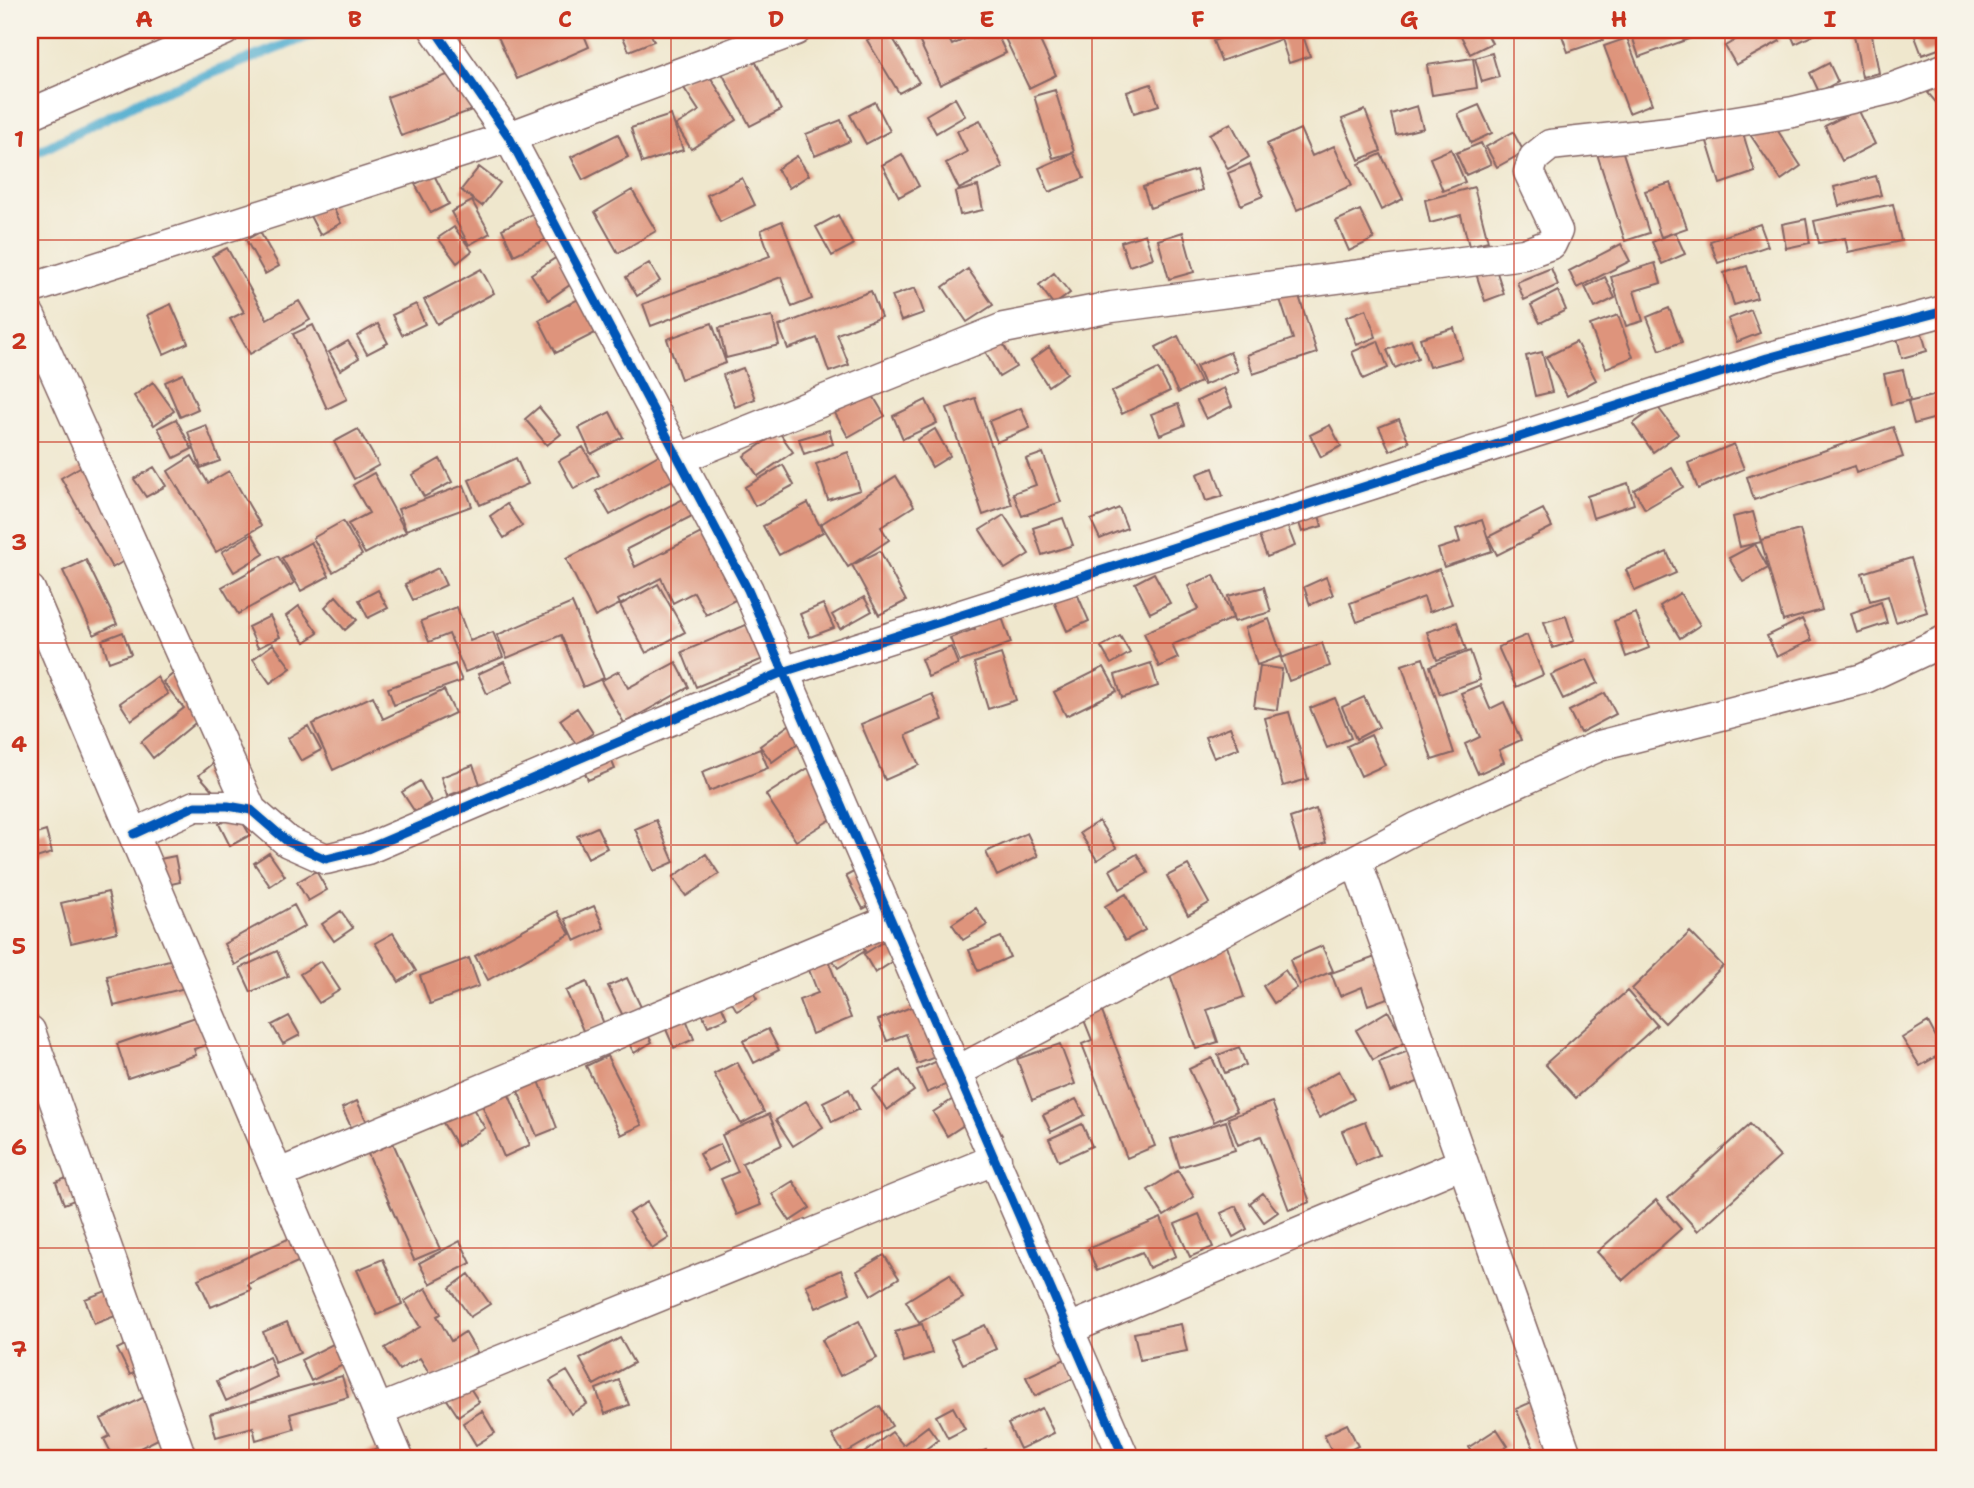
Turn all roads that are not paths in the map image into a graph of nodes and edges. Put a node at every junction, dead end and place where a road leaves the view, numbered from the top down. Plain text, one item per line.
1 (225, 30) edge
2 (435, 30) edge
3 (796, 30) edge
4 (1944, 69) edge
5 (30, 114) edge
6 (509, 137) junction
7 (30, 289) edge
8 (1944, 311) edge
9 (30, 316) edge
10 (678, 459) junction
11 (30, 590) edge
12 (1944, 641) edge
13 (783, 671) junction
14 (251, 810) junction
15 (134, 834) junction
16 (1356, 860) junction
17 (892, 919) junction
18 (30, 1031) edge
19 (958, 1071) junction
20 (996, 1159) junction
21 (1463, 1163) junction
22 (279, 1174) junction
23 (1069, 1329) junction
24 (379, 1410) junction
25 (181, 1458) edge
26 (398, 1458) edge
27 (1124, 1458) edge
28 (1567, 1458) edge

1 - 5 street
2 - 6 street
3 - 6 street
4 - 10 street
6 - 7 street
6 - 10 street
8 - 13 street
9 - 14 street
10 - 13 street
11 - 15 street
12 - 16 street
13 - 14 street
13 - 17 street
14 - 15 street
15 - 22 street
16 - 19 street
16 - 21 street
17 - 19 street
17 - 22 street
18 - 25 street
19 - 20 street
20 - 23 street
20 - 24 street
21 - 23 street
21 - 28 street
22 - 24 street
23 - 27 street
24 - 26 street

